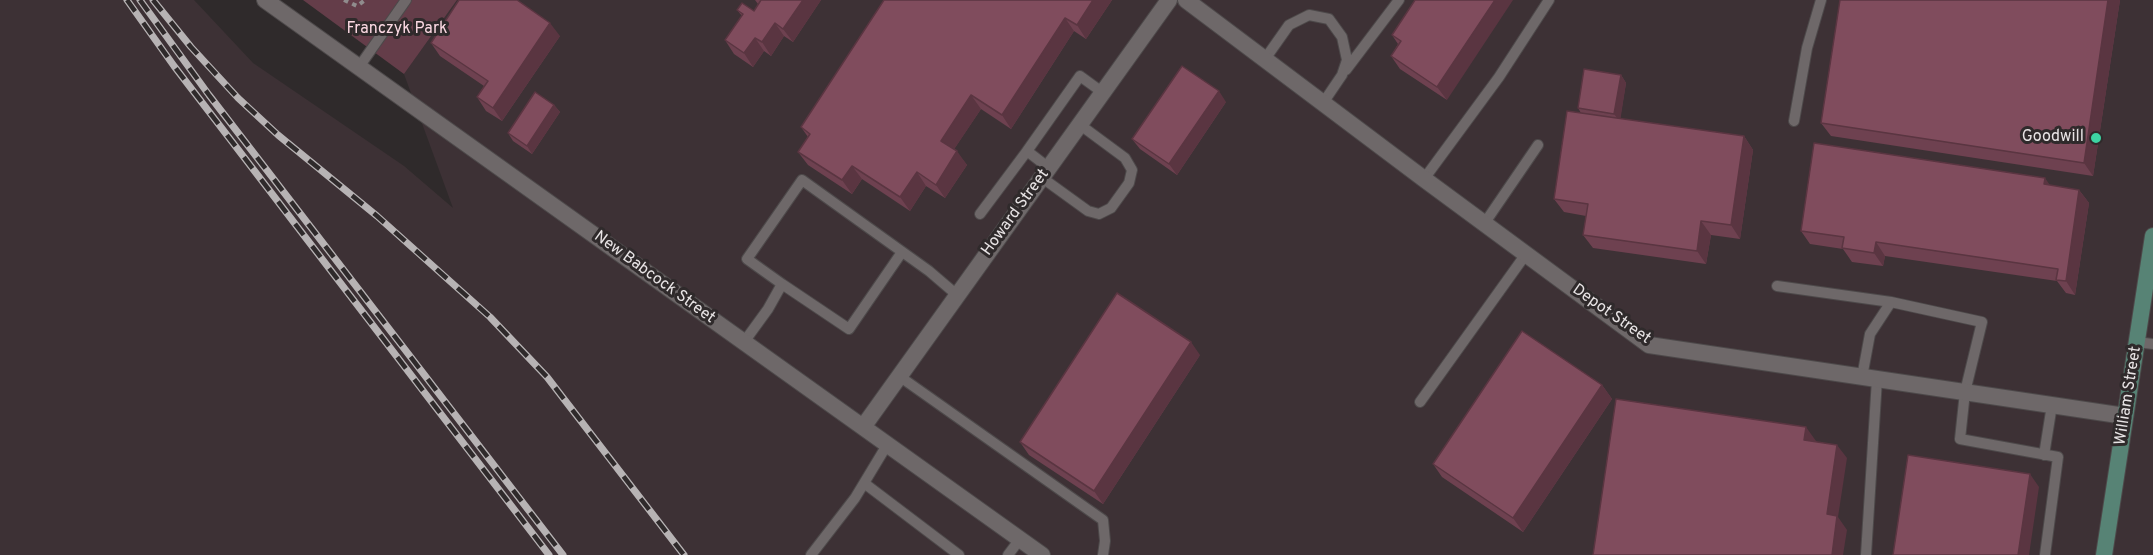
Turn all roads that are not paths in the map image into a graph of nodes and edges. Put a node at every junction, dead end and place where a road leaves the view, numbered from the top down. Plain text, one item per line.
1 (265, 0) edge
2 (406, 0) edge
3 (1168, 0) edge
4 (1186, 0) edge
5 (1399, 0) edge
6 (1549, 0) edge
7 (1821, 0) edge
8 (1265, 59) junction
9 (359, 67) junction
10 (1342, 75) junction
11 (1102, 92) junction
12 (1323, 103) junction
13 (1794, 121) dead end
14 (1079, 124) junction
15 (1538, 145) dead end
16 (1027, 151) junction
17 (1045, 172) junction
18 (1424, 179) junction
19 (980, 214) dead end
20 (1485, 224) junction
21 (2153, 236) edge
22 (902, 252) junction
23 (1526, 254) junction
24 (782, 284) junction
25 (1777, 286) dead end
26 (957, 295) junction
27 (1891, 302) junction
28 (744, 342) junction
29 (2145, 343) edge
30 (899, 376) junction
31 (1870, 378) junction
32 (1965, 392) junction
33 (1420, 402) dead end
34 (2052, 405) junction
35 (2125, 416) junction
36 (862, 427) junction
37 (887, 445) junction
38 (2044, 455) junction
39 (864, 483) junction
40 (1020, 539) junction
41 (811, 555) edge
42 (959, 555) edge
43 (1008, 555) edge
44 (1042, 555) edge
45 (1103, 555) edge
46 (1866, 555) edge
47 (2044, 555) edge
48 (2104, 555) edge

1 - 9 street, New Babcock Street
2 - 9 lane
3 - 11 street, Howard Street
4 - 8 street, Depot Street
5 - 10 lane
6 - 18 lane
7 - 13 lane
8 - 10 lane
8 - 12 street, Depot Street
9 - 28 street, New Babcock Street
10 - 12 lane
11 - 14 street, Howard Street
11 - 16 lane
12 - 18 street, Depot Street
14 - 17 street, Howard Street
14 - 17 lane
15 - 20 lane
16 - 17 lane
16 - 19 lane
17 - 26 street, Howard Street
18 - 20 street, Depot Street
20 - 23 street, Depot Street
21 - 29 main road, William Street
22 - 24 lane
22 - 24 lane
22 - 26 lane
23 - 31 street, Depot Street
23 - 33 lane
24 - 28 lane
25 - 27 lane
26 - 30 street, Howard Street
27 - 31 lane
27 - 32 lane
28 - 36 street, New Babcock Street
29 - 35 main road, William Street
30 - 36 street, Howard Street
30 - 45 lane
31 - 32 street, Depot Street
31 - 46 lane
32 - 34 street, Depot Street
32 - 38 lane
34 - 35 street, Depot Street
34 - 38 lane
35 - 48 main road, William Street
36 - 37 street, New Babcock Street
37 - 39 lane
37 - 40 street, New Babcock Street
38 - 47 lane
39 - 41 lane
39 - 42 lane
40 - 43 lane
40 - 44 street, New Babcock Street

